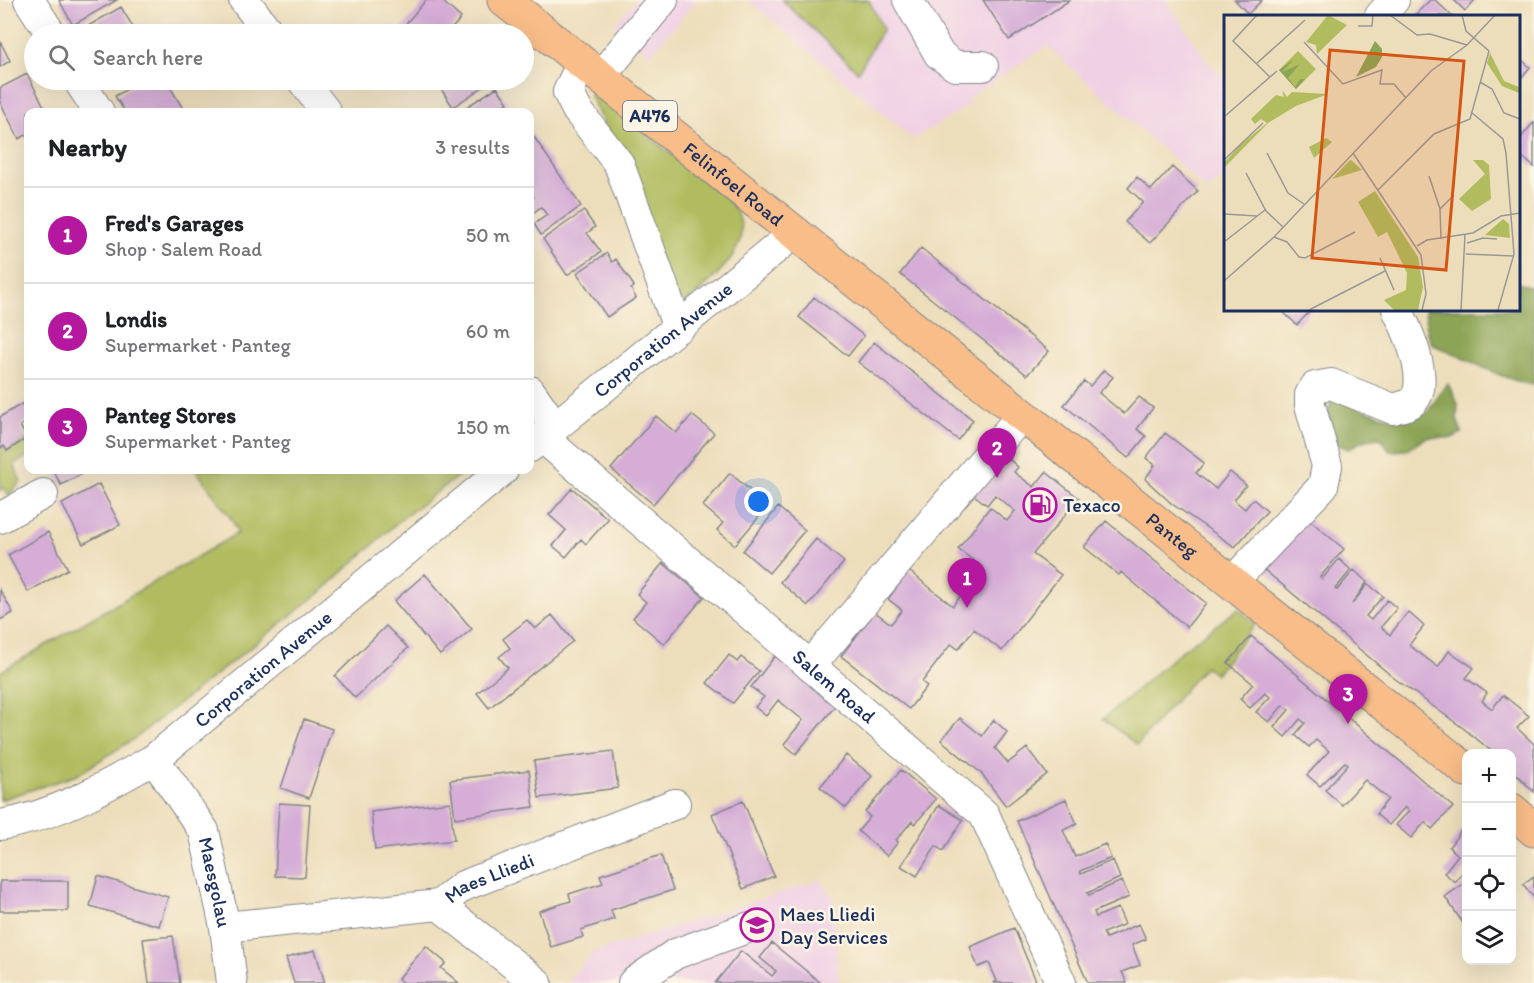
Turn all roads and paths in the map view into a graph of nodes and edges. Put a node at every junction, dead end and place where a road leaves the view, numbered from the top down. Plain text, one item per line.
1 (29, 0) edge
2 (244, 0) edge
3 (504, 0) edge
4 (663, 0) edge
5 (908, 0) edge
6 (1395, 0) edge
7 (1381, 15) edge
8 (45, 24) edge
9 (262, 24) edge
10 (983, 66) dead end
11 (593, 71) junction
12 (85, 90) edge
13 (310, 90) edge
14 (96, 108) edge
15 (323, 108) edge
16 (796, 232) junction
17 (1397, 310) edge
18 (678, 328) junction
19 (534, 406) edge
20 (1022, 416) junction
21 (542, 437) edge
22 (498, 474) edge
23 (43, 494) dead end
24 (0, 518) edge
25 (1232, 582) junction
26 (810, 666) junction
27 (154, 759) junction
28 (1462, 766) edge
29 (675, 804) dead end
30 (1516, 814) edge
31 (0, 825) edge
32 (1534, 830) edge
33 (439, 905) junction
34 (225, 927) junction
35 (747, 928) dead end
36 (232, 983) edge
37 (537, 983) edge
38 (633, 983) edge
39 (1061, 983) edge

1 - 8 street
2 - 9 street
3 - 11 main road, Felinfoel Road / A476
4 - 11 street
5 - 10 street
6 - 7 street
11 - 16 main road, Felinfoel Road / A476
11 - 18 street
12 - 14 street
13 - 15 street
16 - 18 street, Corporation Avenue
16 - 20 main road, Panteg / A476
17 - 25 street
18 - 21 street, Corporation Avenue
19 - 21 street, Salem Road
20 - 25 main road, Panteg / A476
20 - 26 street
21 - 26 street, Salem Road
22 - 27 street, Corporation Avenue
23 - 24 street
25 - 28 main road, Panteg / A476
26 - 39 street, Salem Road
27 - 31 street, Corporation Avenue
27 - 34 street, Maesgolau
29 - 33 street, Maes Lliedi
30 - 32 main road
33 - 34 street, Maes Lliedi
33 - 37 street
34 - 36 street, Maesgolau
35 - 38 street

